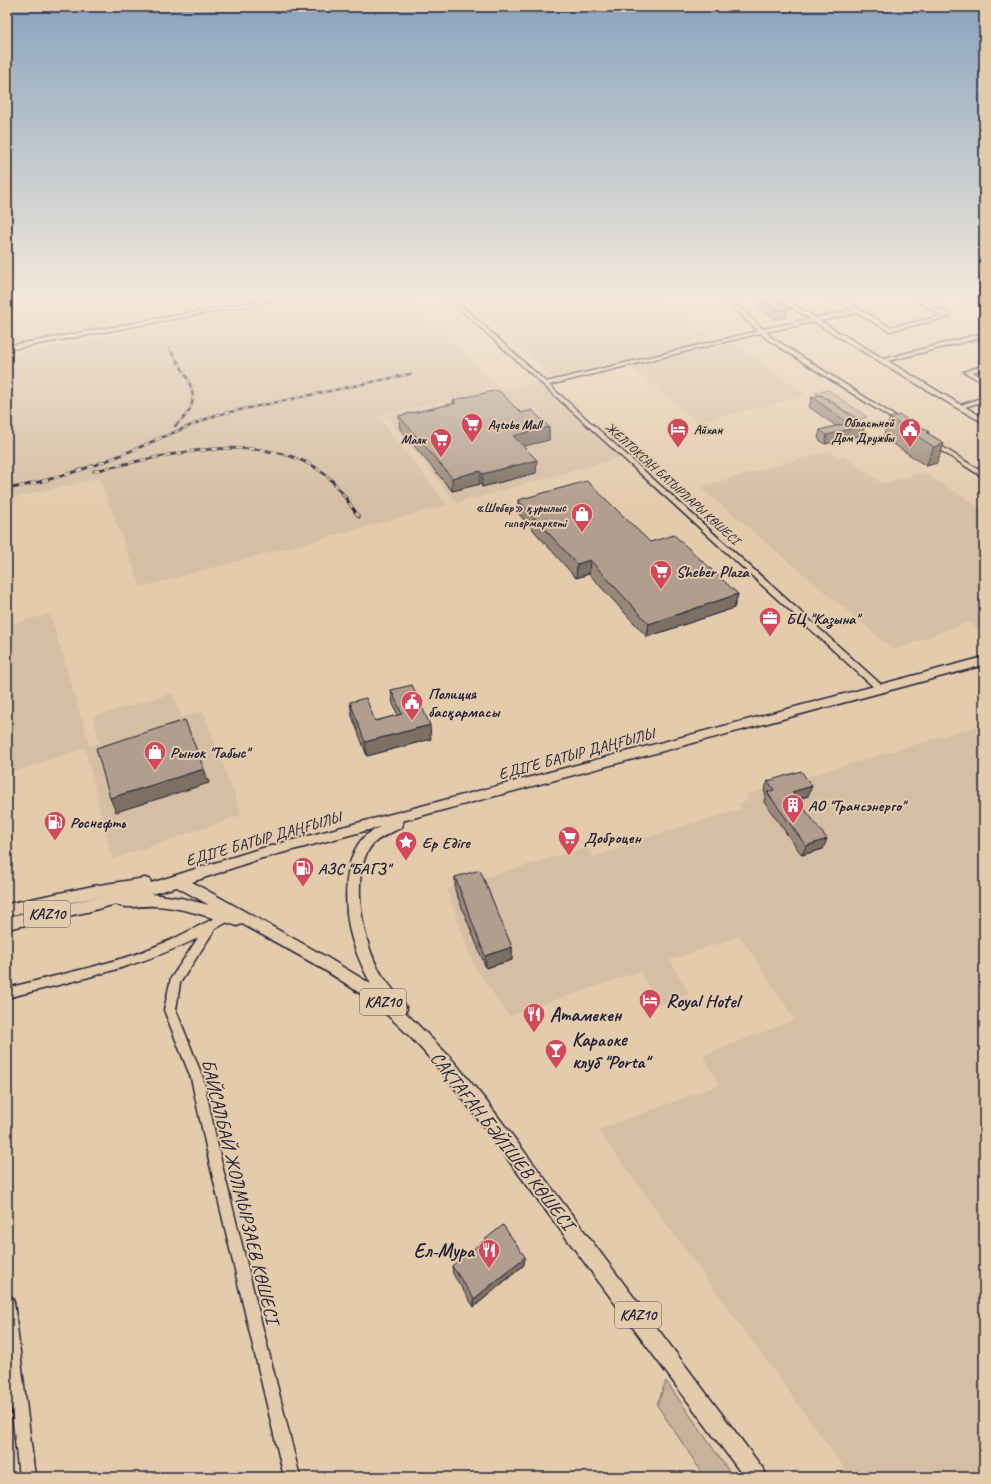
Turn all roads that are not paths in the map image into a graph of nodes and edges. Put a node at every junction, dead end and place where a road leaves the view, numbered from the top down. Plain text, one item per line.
1 (524, 364) edge
2 (628, 364) edge
3 (810, 364) edge
4 (888, 364) edge
5 (984, 367) edge
6 (984, 381) edge
7 (546, 384) junction
8 (984, 399) edge
9 (959, 407) junction
10 (984, 421) edge
11 (907, 426) edge
12 (927, 439) edge
13 (984, 476) edge
14 (984, 662) edge
15 (882, 690) junction
16 (422, 812) junction
17 (178, 881) junction
18 (87, 906) junction
19 (7, 910) edge
20 (227, 917) junction
21 (7, 923) edge
22 (211, 926) junction
23 (259, 926) junction
24 (7, 993) edge
25 (416, 1031) junction
26 (7, 1302) edge
27 (27, 1477) edge
28 (292, 1477) edge
29 (757, 1477) edge

1 - 7 street, ЖЕЛТОКСАН БАТЫРЛАРЫ КӨШЕСІ
2 - 7 street
3 - 11 street
4 - 9 street
5 - 6 street
7 - 15 street, ЖЕЛТОКСАН БАТЫРЛАРЫ КӨШЕСІ
8 - 9 street
9 - 10 street
12 - 13 street
14 - 15 main road, ЕДІГЕ БАТЫР ДАҢҒЫЛЫ
15 - 16 main road, ЕДІГЕ БАТЫР ДАҢҒЫЛЫ
16 - 17 main road, ЕДІГЕ БАТЫР ДАҢҒЫЛЫ
16 - 25 main road
17 - 18 main road, ЕДІГЕ БАТЫР ДАҢҒЫЛЫ
17 - 19 main road, ЕДІГЕ БАТЫР ДАҢҒЫЛЫ / KAZ10
17 - 23 main road, САҚТАҒАН БӘЙІШЕВ КӨШЕСІ / KAZ10
18 - 20 main road, KAZ10
18 - 21 main road, ЕДІГЕ БАТЫР ДАҢҒЫЛЫ / KAZ10
20 - 22 street
20 - 23 main road, KAZ10
22 - 24 street
22 - 28 street, БАЙСАЛБАЙ ЖОЛМЫРЗАЕВ КӨШЕСІ
23 - 25 main road, САҚТАҒАН БӘЙІШЕВ КӨШЕСІ / KAZ10
25 - 29 main road, САҚТАҒАН БӘЙІШЕВ КӨШЕСІ / KAZ10
26 - 27 street

